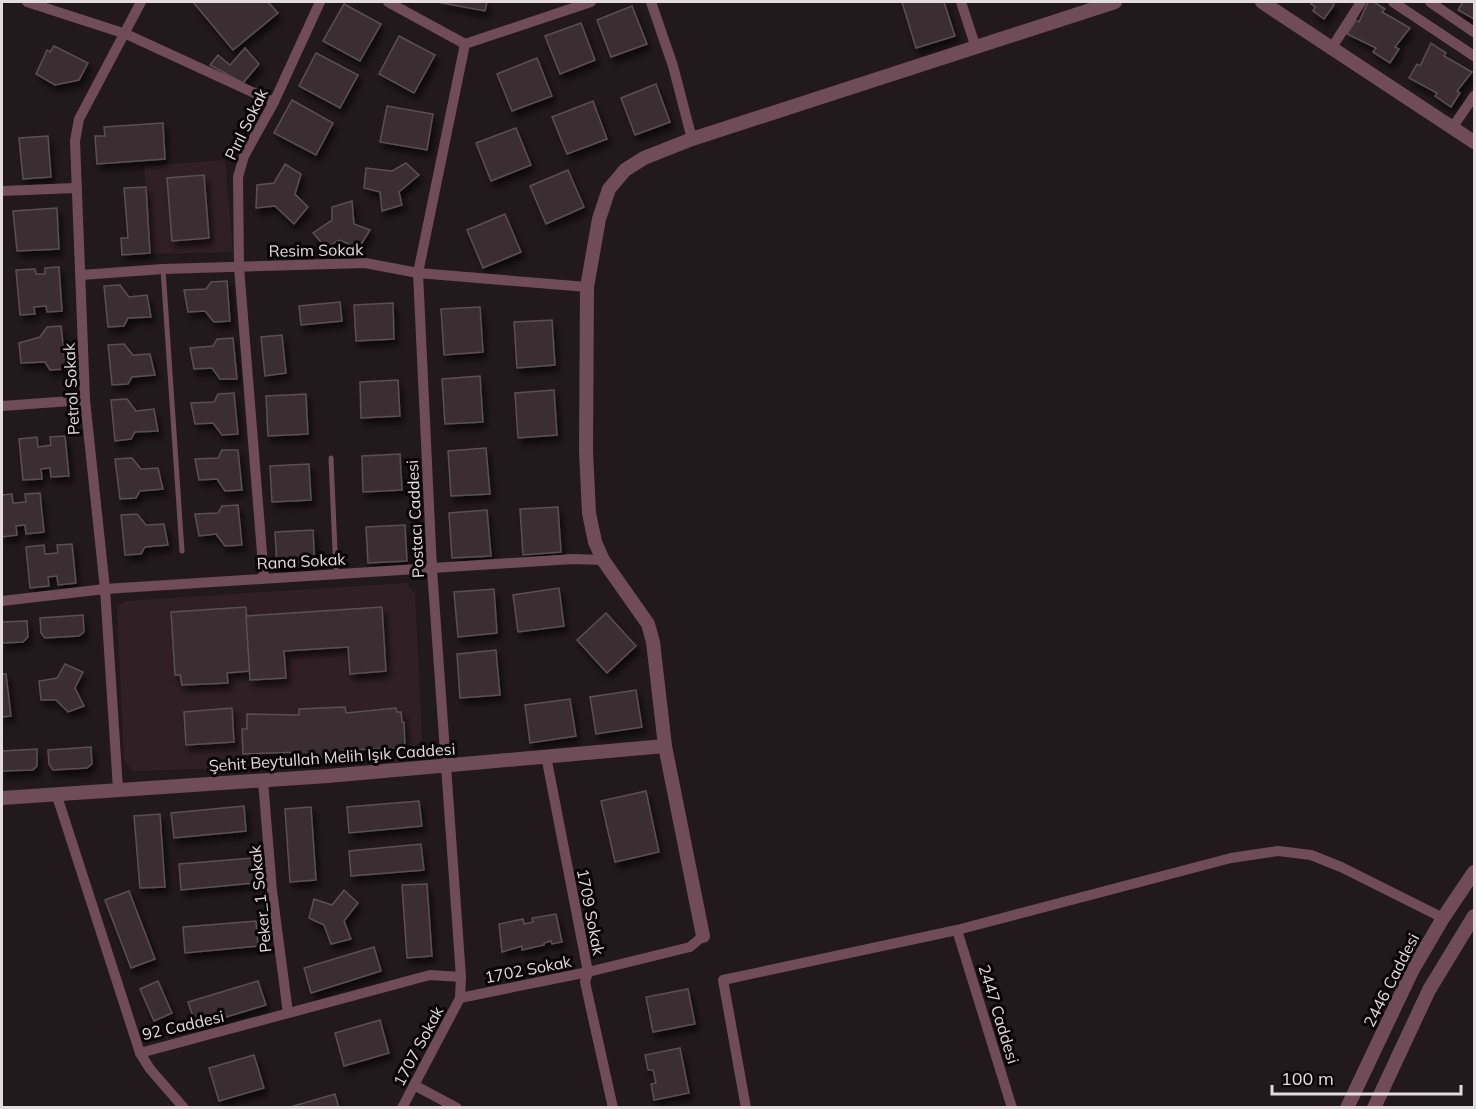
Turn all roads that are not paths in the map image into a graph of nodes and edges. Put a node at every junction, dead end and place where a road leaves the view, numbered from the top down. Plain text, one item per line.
1 (27, 2) edge
2 (141, 2) edge
3 (320, 2) edge
4 (388, 2) edge
5 (591, 2) edge
6 (651, 2) edge
7 (961, 2) edge
8 (1115, 2) edge
9 (1262, 2) edge
10 (1361, 2) edge
11 (1393, 2) edge
12 (1430, 2) edge
13 (1474, 32) edge
14 (126, 34) junction
15 (465, 44) junction
16 (975, 45) junction
17 (1331, 48) junction
18 (1474, 56) edge
19 (1474, 96) edge
20 (274, 102) junction
21 (1452, 128) junction
22 (692, 139) junction
23 (1474, 142) edge
24 (75, 188) junction
25 (2, 191) edge
26 (239, 267) junction
27 (163, 269) junction
28 (418, 273) junction
29 (81, 275) junction
30 (587, 287) junction
31 (85, 400) junction
32 (2, 406) edge
33 (331, 458) dead end
34 (182, 552) dead end
35 (603, 560) junction
36 (432, 569) junction
37 (336, 574) junction
38 (264, 579) junction
39 (105, 589) junction
40 (2, 601) edge
41 (665, 746) junction
42 (546, 756) junction
43 (444, 765) junction
44 (264, 781) junction
45 (118, 789) junction
46 (56, 793) junction
47 (2, 798) edge
48 (1474, 872) edge
49 (1474, 916) edge
50 (1443, 918) junction
51 (957, 930) junction
52 (703, 936) joint
53 (588, 972) junction
54 (460, 977) junction
55 (460, 998) junction
56 (288, 1013) junction
57 (140, 1053) junction
58 (414, 1086) junction
59 (184, 1107) edge
60 (402, 1107) edge
61 (457, 1107) edge
62 (613, 1107) edge
63 (746, 1107) edge
64 (1012, 1107) edge
65 (1347, 1107) edge
66 (1374, 1107) edge

1 - 14 street
2 - 14 street, Petrol Sokak
3 - 20 street, Pırıl Sokak
4 - 15 street
5 - 15 street
6 - 22 street
7 - 16 street
8 - 16 street
9 - 17 street
10 - 17 street
11 - 18 street
12 - 13 street
14 - 20 street
14 - 24 street, Petrol Sokak
15 - 28 street, Postacı Caddesi
16 - 22 street
17 - 21 street
19 - 21 street
20 - 26 street, Pırıl Sokak
21 - 23 street
22 - 30 street
24 - 25 street
24 - 29 street, Petrol Sokak
26 - 27 street, Resim Sokak
26 - 28 street, Resim Sokak
26 - 38 street, Pırıl Sokak
27 - 29 street, Resim Sokak
27 - 34 lane
28 - 30 street, Resim Sokak
28 - 36 street, Postacı Caddesi
29 - 31 street, Petrol Sokak
30 - 35 street
31 - 32 street
31 - 39 street, Petrol Sokak
33 - 37 lane
35 - 36 street, Rana Sokak
35 - 41 street
36 - 37 street, Rana Sokak
36 - 43 street, Postacı Caddesi
37 - 38 street, Rana Sokak
38 - 39 street, Rana Sokak
39 - 40 street, Rana Sokak
39 - 45 street, Petrol Sokak
41 - 42 street, Şehit Beytullah Melih Işık Caddesi
41 - 52 street
42 - 43 street, Şehit Beytullah Melih Işık Caddesi
42 - 53 street, 1709 Sokak
43 - 44 street, Şehit Beytullah Melih Işık Caddesi
43 - 54 street, Postacı Caddesi
44 - 45 street, Şehit Beytullah Melih Işık Caddesi
44 - 56 street, Peker_1 Sokak
45 - 46 street, Şehit Beytullah Melih Işık Caddesi
46 - 47 street, Şehit Beytullah Melih Işık Caddesi
46 - 57 street, 92 Caddesi
48 - 50 street, 2446 Caddesi
49 - 66 street
50 - 51 street
50 - 65 street, 2446 Caddesi
51 - 63 street
51 - 64 street, 2447 Caddesi
52 - 53 street, 1702 Sokak
53 - 55 street, 1702 Sokak
53 - 62 street, 1709 Sokak
54 - 55 street, Postacı Caddesi
54 - 56 street, 92 Caddesi
55 - 58 street, 1707 Sokak
56 - 57 street, 92 Caddesi
57 - 59 street
58 - 60 street, 1707 Sokak
58 - 61 street

